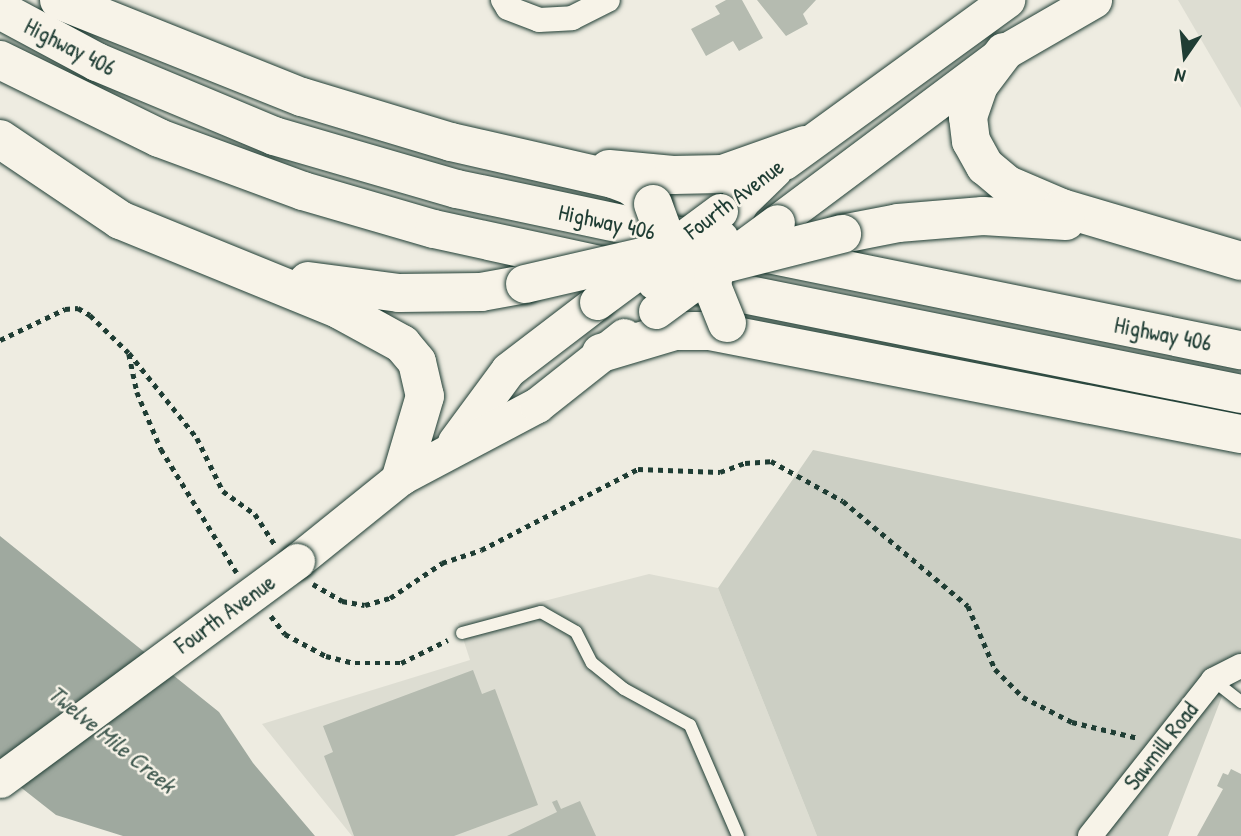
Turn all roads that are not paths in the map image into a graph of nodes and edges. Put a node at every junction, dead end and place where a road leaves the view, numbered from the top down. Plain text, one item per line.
1 (59, 0) edge
2 (503, 0) edge
3 (608, 0) edge
4 (1007, 0) edge
5 (1094, 0) edge
6 (0, 10) edge
7 (1004, 52) junction
8 (0, 60) edge
9 (0, 139) edge
10 (805, 145) junction
11 (566, 165) junction
12 (774, 170) joint
13 (777, 222) joint
14 (1117, 227) junction
15 (721, 234) junction
16 (207, 257) junction
17 (1241, 261) edge
18 (653, 288) junction
19 (597, 302) joint
20 (762, 340) junction
21 (1241, 350) edge
22 (601, 353) junction
23 (1241, 394) edge
24 (1241, 434) edge
25 (451, 448) junction
26 (401, 477) junction
27 (462, 633) dead end
28 (1241, 666) edge
29 (1213, 680) junction
30 (1241, 702) edge
31 (0, 780) edge
32 (738, 836) edge
33 (1090, 836) edge

1 - 11 highway
2 - 3 street
4 - 10 main road, Fourth Avenue
5 - 7 main road, Fourth Avenue
6 - 21 highway, Highway 406
7 - 13 main road, Fourth Avenue
7 - 14 highway
8 - 23 highway, Highway 406
9 - 16 highway
10 - 11 highway
10 - 12 main road, Fourth Avenue
11 - 18 highway, bridge
12 - 15 highway
13 - 15 highway, bridge
14 - 15 highway, bridge
14 - 17 highway
15 - 18 highway, bridge
15 - 18 main road, Fourth Avenue, bridge
15 - 20 highway, bridge
16 - 18 highway, bridge
16 - 26 highway
18 - 19 highway, bridge
18 - 22 highway
19 - 25 main road, Fourth Avenue
20 - 22 highway
20 - 24 highway
22 - 25 main road, Fourth Avenue
25 - 26 main road, Fourth Avenue
26 - 31 main road, Fourth Avenue, bridge
27 - 32 lane
28 - 29 street, Sawmill Road
29 - 30 lane
29 - 33 street, Sawmill Road

